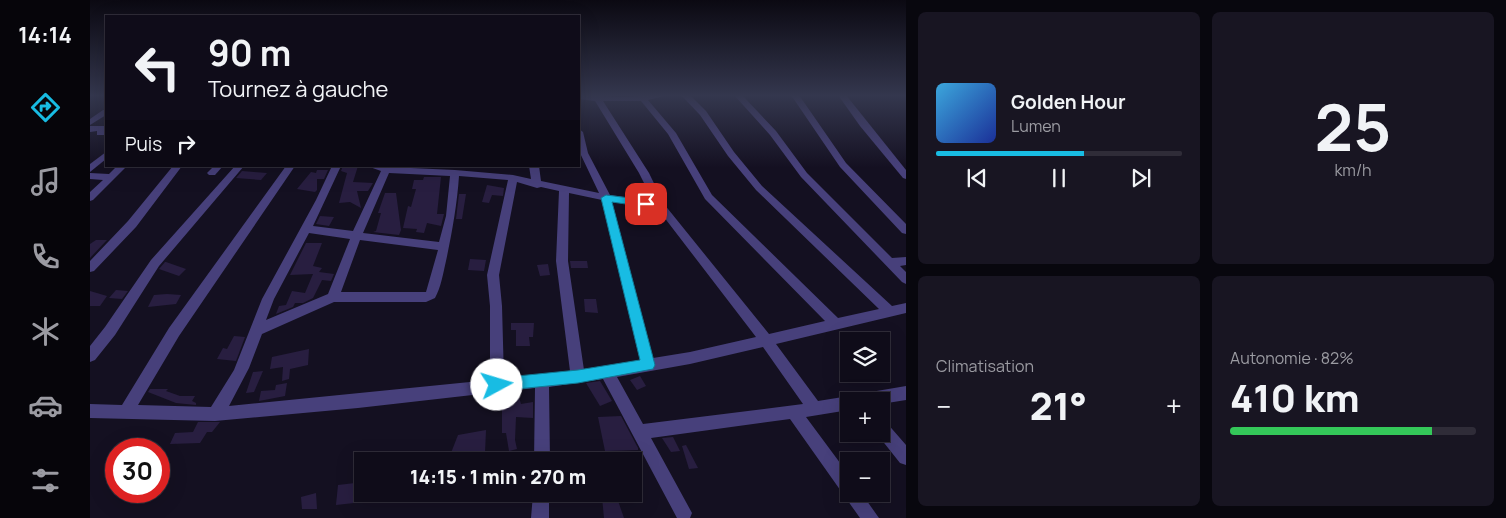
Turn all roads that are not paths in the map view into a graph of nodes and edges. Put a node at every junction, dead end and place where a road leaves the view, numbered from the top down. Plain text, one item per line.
1 (611, 119) edge
2 (660, 119) edge
3 (707, 119) edge
4 (760, 119) edge
5 (812, 119) edge
6 (861, 119) edge
7 (90, 129) edge
8 (105, 133) edge
9 (580, 136) edge
10 (105, 156) edge
11 (121, 167) edge
12 (177, 167) edge
13 (239, 167) edge
14 (290, 167) edge
15 (337, 167) edge
16 (375, 167) edge
17 (488, 167) edge
18 (534, 167) edge
19 (90, 169) edge
20 (427, 169) edge
21 (386, 170) junction
22 (455, 173) junction
23 (90, 176) edge
24 (906, 176) edge
25 (112, 177) junction
26 (488, 178) junction
27 (513, 178) junction
28 (536, 185) junction
29 (564, 189) junction
30 (90, 198) edge
31 (606, 198) junction
32 (660, 205) junction
33 (305, 229) junction
34 (906, 230) edge
35 (356, 236) junction
36 (445, 247) junction
37 (906, 261) edge
38 (891, 262) junction
39 (90, 268) edge
40 (906, 279) edge
41 (333, 297) junction
42 (906, 308) edge
43 (890, 312) junction
44 (836, 324) junction
45 (257, 330) junction
46 (766, 340) junction
47 (90, 356) edge
48 (648, 365) junction
49 (607, 372) junction
50 (578, 377) junction
51 (542, 380) junction
52 (497, 385) junction
53 (906, 393) edge
54 (890, 396) edge
55 (840, 405) edge
56 (815, 409) junction
57 (90, 411) edge
58 (793, 412) junction
59 (125, 413) junction
60 (215, 414) junction
61 (640, 432) junction
62 (890, 438) edge
63 (542, 452) edge
64 (906, 457) edge
65 (840, 477) edge
66 (541, 502) edge
67 (858, 502) edge
68 (684, 513) dead end
69 (540, 518) edge
70 (870, 518) edge

1 - 32 street
2 - 44 street
3 - 43 street
4 - 38 street
5 - 34 street
6 - 24 street
7 - 8 street
9 - 31 street
10 - 19 street
11 - 25 street
12 - 39 street
13 - 47 street
14 - 59 street
15 - 33 street
16 - 21 street
17 - 26 street
18 - 28 street
20 - 21 street
20 - 22 street
21 - 35 street
22 - 26 street
22 - 36 street
23 - 25 street
25 - 30 street
26 - 27 street
27 - 28 street
27 - 52 street
28 - 29 street
29 - 31 street
29 - 50 street
31 - 32 street
31 - 48 street
32 - 46 street
33 - 35 street
33 - 45 street
35 - 36 street
35 - 41 street
36 - 41 street
37 - 38 street
38 - 40 street
41 - 45 street
42 - 43 street
43 - 44 street
44 - 46 street
45 - 60 street
46 - 48 street
46 - 56 street
48 - 49 street
49 - 50 street
49 - 61 street
50 - 51 street
51 - 52 street
51 - 63 street
52 - 60 street
53 - 54 street
55 - 56 street
56 - 58 street
57 - 59 street
58 - 61 street
58 - 65 street
59 - 60 street
61 - 68 street
62 - 64 street
66 - 69 street
67 - 70 street

